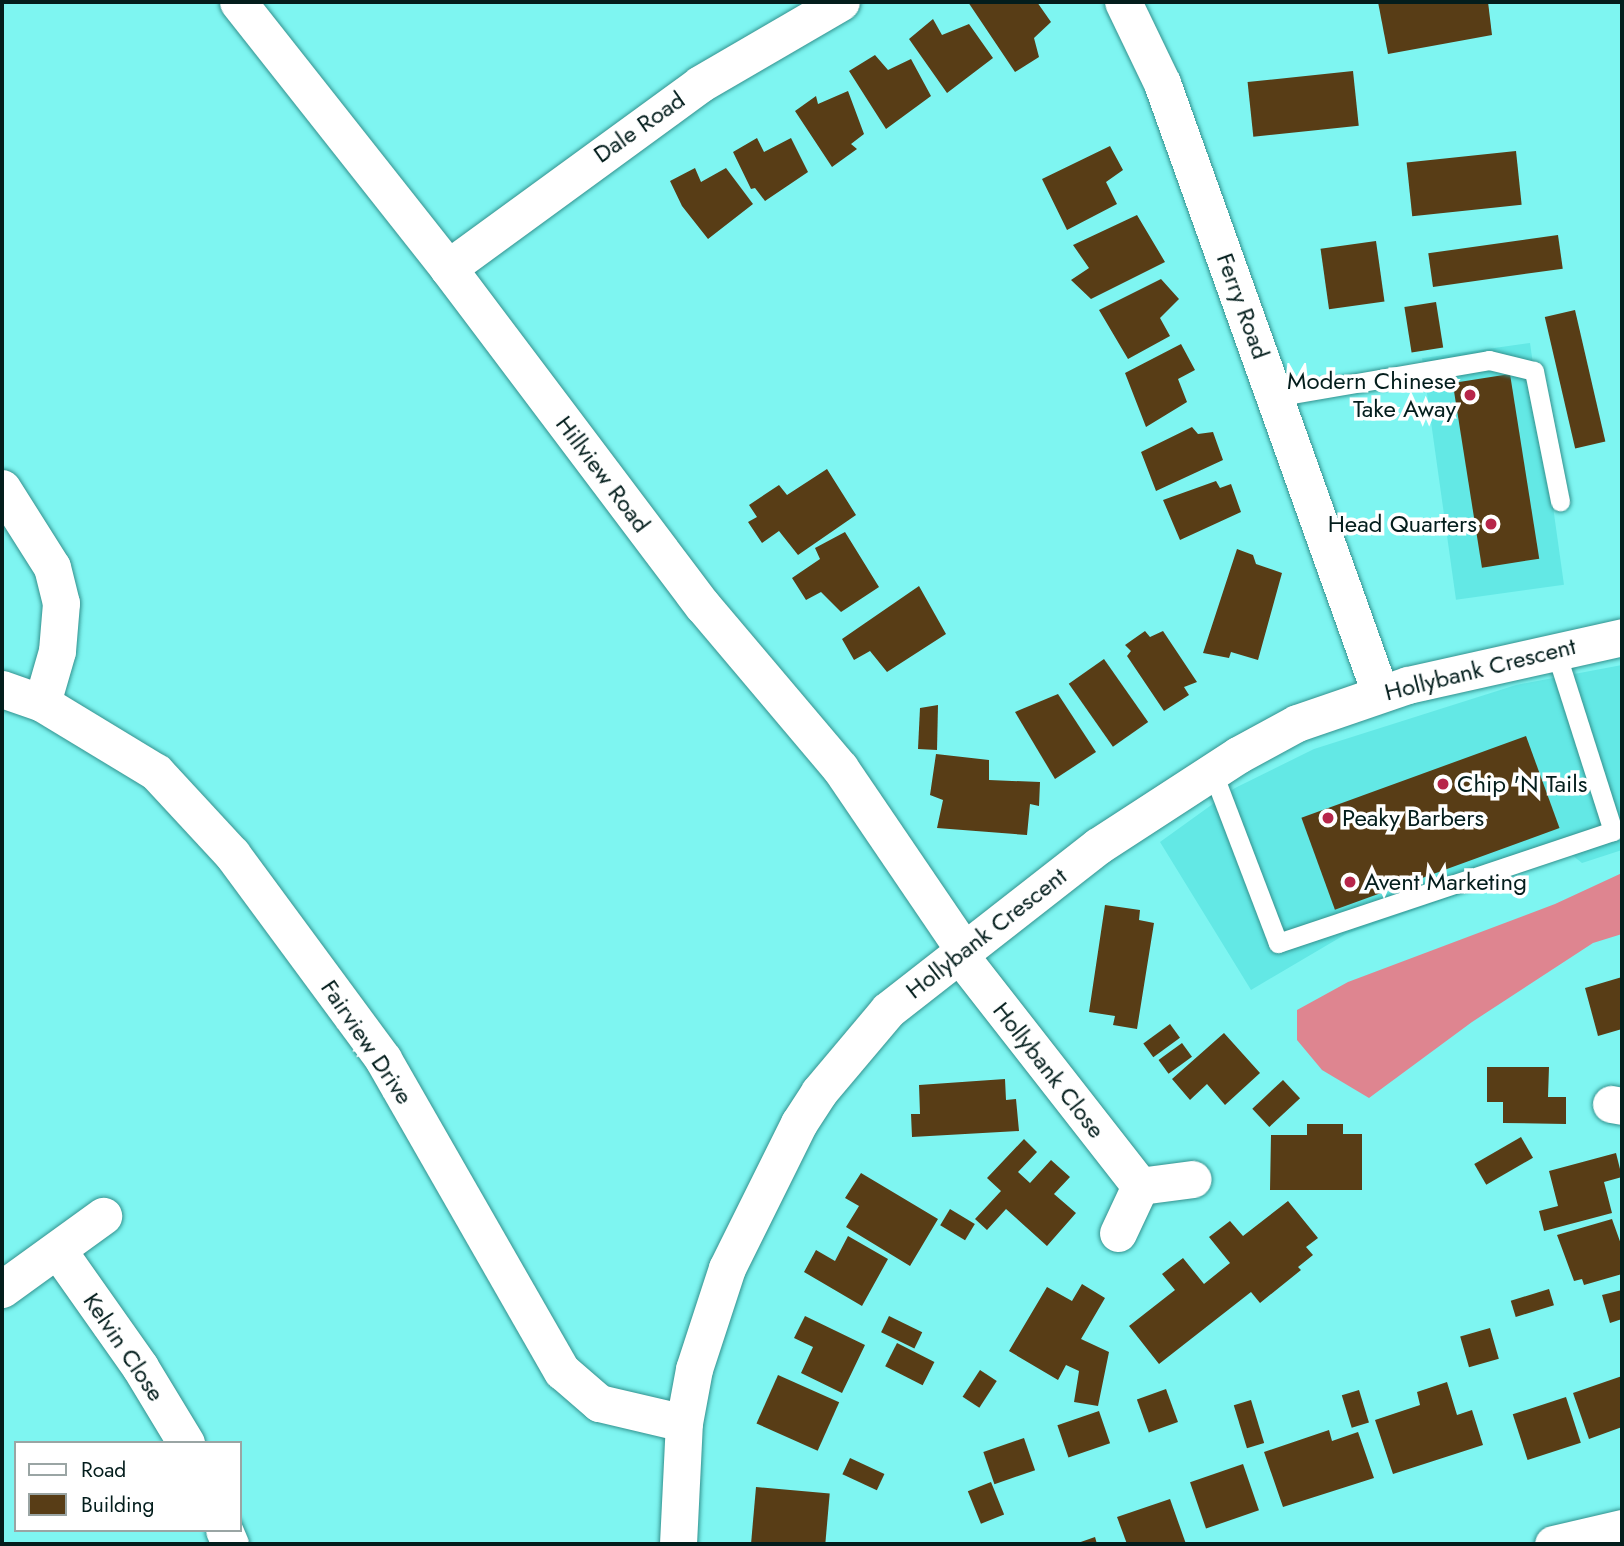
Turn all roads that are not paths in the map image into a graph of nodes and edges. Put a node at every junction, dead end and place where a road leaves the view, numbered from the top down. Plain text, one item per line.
1 (238, 2) edge
2 (841, 2) edge
3 (1123, 2) edge
4 (448, 268) junction
5 (1275, 397) junction
6 (2, 488) edge
7 (1560, 501) dead end
8 (1622, 637) edge
9 (1555, 649) junction
10 (2, 690) edge
11 (1380, 693) junction
12 (43, 703) junction
13 (1213, 773) junction
14 (961, 951) junction
15 (1193, 1179) dead end
16 (1140, 1186) junction
17 (103, 1216) dead end
18 (1118, 1233) dead end
19 (59, 1252) junction
20 (2, 1289) edge
21 (684, 1423) junction
22 (185, 1441) edge
23 (1622, 1528) edge
24 (678, 1544) edge
25 (1553, 1544) edge

1 - 4 street, Hillview Road
2 - 4 street, Dale Road
3 - 5 street, Ferry Road
4 - 14 street, Hillview Road
5 - 7 lane
5 - 11 street, Ferry Road
6 - 12 street
8 - 9 street, Hollybank Crescent
9 - 11 street, Hollybank Crescent
9 - 13 lane
10 - 12 street, Fairview Drive
11 - 13 street, Hollybank Crescent
12 - 21 street, Fairview Drive
13 - 14 street, Hollybank Crescent
14 - 16 street, Hollybank Close
14 - 21 street, Hollybank Crescent
15 - 16 street
16 - 18 street
17 - 19 street
19 - 20 street
19 - 22 street, Kelvin Close
21 - 24 street, Hollybank Crescent
23 - 25 street

